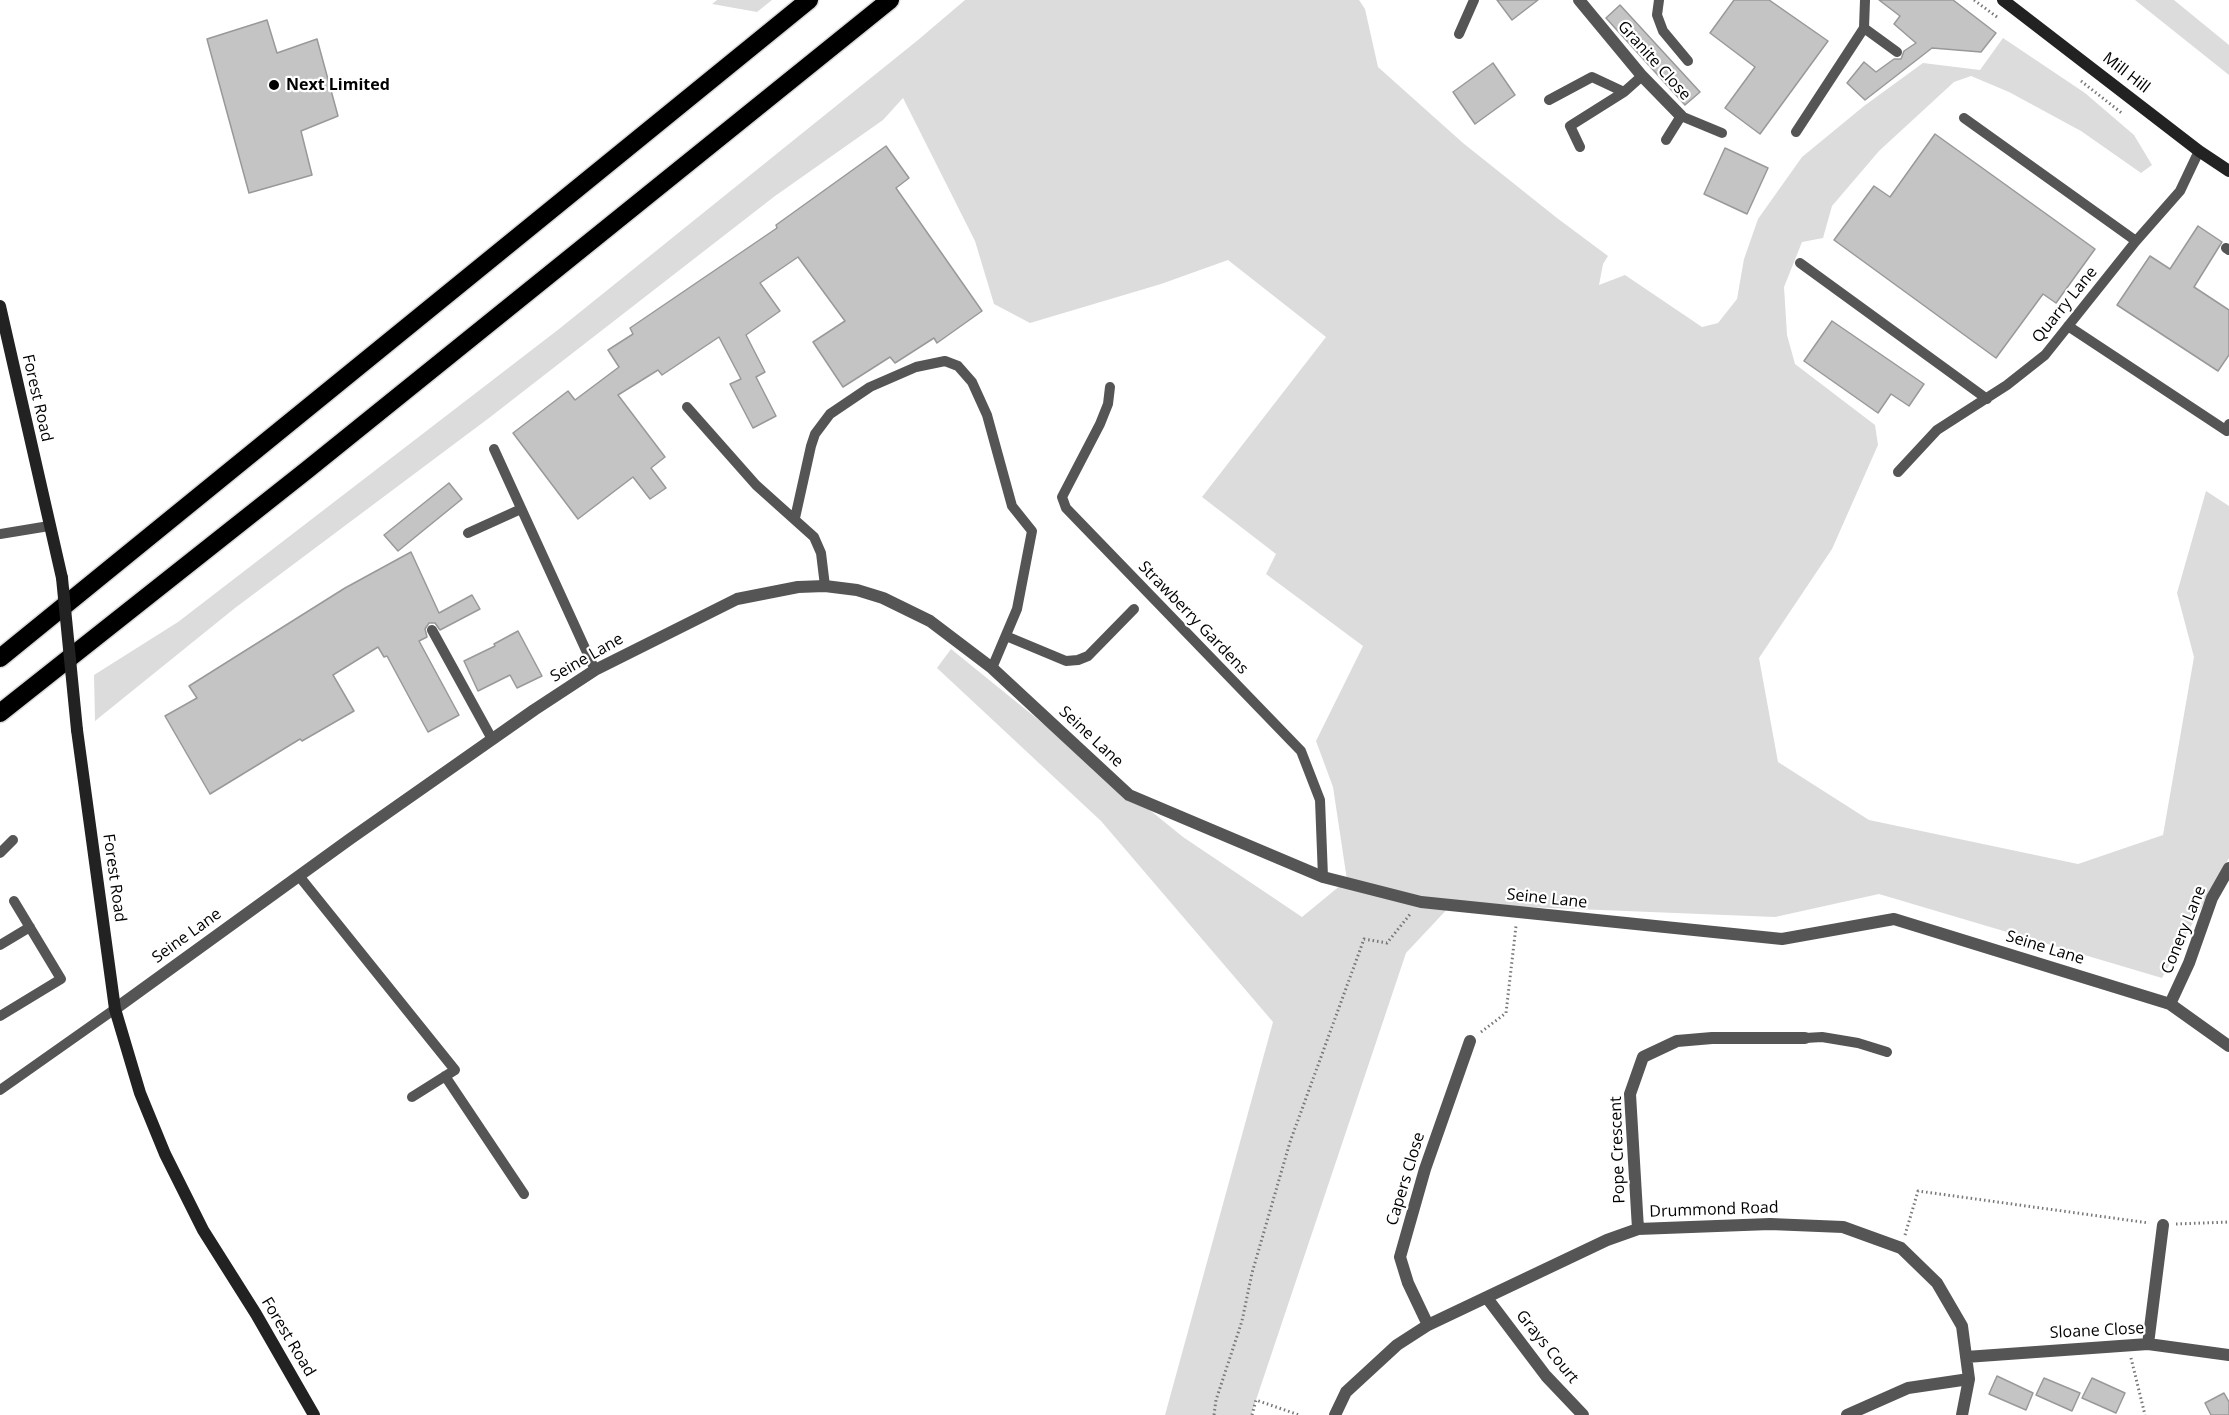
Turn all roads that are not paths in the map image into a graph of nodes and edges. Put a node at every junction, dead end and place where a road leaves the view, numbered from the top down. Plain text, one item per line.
1 (809, 0) edge
2 (890, 0) edge
3 (1474, 0) edge
4 (1579, 0) edge
5 (1659, 0) edge
6 (1865, 0) edge
7 (2003, 0) edge
8 (1864, 27) junction
9 (1460, 34) dead end
10 (1897, 52) dead end
11 (1688, 61) dead end
12 (1642, 76) junction
13 (1624, 92) junction
14 (1549, 100) dead end
15 (1681, 116) junction
16 (1964, 118) dead end
17 (1796, 132) dead end
18 (1722, 133) dead end
19 (1666, 140) dead end
20 (1580, 147) dead end
21 (2199, 151) junction
22 (2229, 171) edge
23 (2136, 241) junction
24 (1800, 263) dead end
25 (0, 306) edge
26 (2068, 326) junction
27 (1110, 387) dead end
28 (1987, 399) junction
29 (687, 407) dead end
30 (2229, 424) edge
31 (494, 448) dead end
32 (1898, 472) dead end
33 (521, 509) junction
34 (795, 518) junction
35 (49, 526) junction
36 (468, 533) dead end
37 (0, 534) edge
38 (825, 586) junction
39 (1134, 609) dead end
40 (432, 630) dead end
41 (1006, 636) junction
42 (0, 658) edge
43 (992, 669) junction
44 (594, 670) junction
45 (0, 713) edge
46 (492, 739) junction
47 (13, 840) dead end
48 (0, 853) edge
49 (2229, 868) edge
50 (299, 876) junction
51 (1323, 877) junction
52 (14, 901) dead end
53 (30, 927) junction
54 (0, 945) edge
55 (2170, 1004) junction
56 (115, 1009) junction
57 (0, 1016) edge
58 (1805, 1038) joint
59 (1470, 1041) road end
60 (2229, 1046) edge
61 (1887, 1052) dead end
62 (445, 1076) junction
63 (0, 1090) edge
64 (412, 1097) dead end
65 (524, 1194) dead end
66 (2163, 1225) road end
67 (1638, 1229) junction
68 (1487, 1298) junction
69 (1428, 1325) junction
70 (2148, 1344) junction
71 (2229, 1355) edge
72 (1966, 1357) junction
73 (1970, 1378) junction
74 (314, 1415) edge
75 (1335, 1415) edge
76 (1583, 1415) edge
77 (1847, 1415) edge
78 (1962, 1415) edge

1 - 42 highway
2 - 45 highway
3 - 9 lane
4 - 12 street, Granite Close
5 - 11 lane
6 - 8 lane
7 - 21 street, Mill Hill
8 - 10 lane
8 - 17 lane
12 - 13 lane
12 - 15 street, Granite Close
13 - 14 lane
13 - 20 lane
15 - 18 lane
15 - 19 lane
16 - 23 lane
21 - 22 street, Mill Hill
21 - 23 lane, Quarry Lane
23 - 26 lane, Quarry Lane
24 - 28 lane
25 - 35 street, Forest Road
26 - 28 lane, Quarry Lane
26 - 30 lane
27 - 51 lane, Strawberry Gardens
28 - 32 lane, Quarry Lane
29 - 34 lane
31 - 33 lane
33 - 36 lane
33 - 44 lane
34 - 38 lane
34 - 41 lane
35 - 37 lane
35 - 56 street, Forest Road, bridge
38 - 43 street, Seine Lane
38 - 44 street, Seine Lane
39 - 41 lane
40 - 46 lane
41 - 43 lane
43 - 51 street, Seine Lane
44 - 46 street, Seine Lane
46 - 50 street, Seine Lane
47 - 48 lane
49 - 55 street, Conery Lane
50 - 56 street, Seine Lane
50 - 62 lane
51 - 55 street, Seine Lane
52 - 53 lane
53 - 54 lane
53 - 57 lane
55 - 60 street, Seine Lane
56 - 63 lane
56 - 74 street, Forest Road
58 - 61 lane
58 - 67 street, Pope Crescent
59 - 69 street, Capers Close
62 - 64 lane
62 - 65 lane
66 - 70 street
67 - 68 street, Drummond Road
67 - 72 street, Drummond Road
68 - 69 street, Drummond Road
68 - 76 street, Grays Court
69 - 75 street, Drummond Road
70 - 71 street, Sloane Close
70 - 72 street, Sloane Close
72 - 73 street, Drummond Road
73 - 77 street
73 - 78 street

